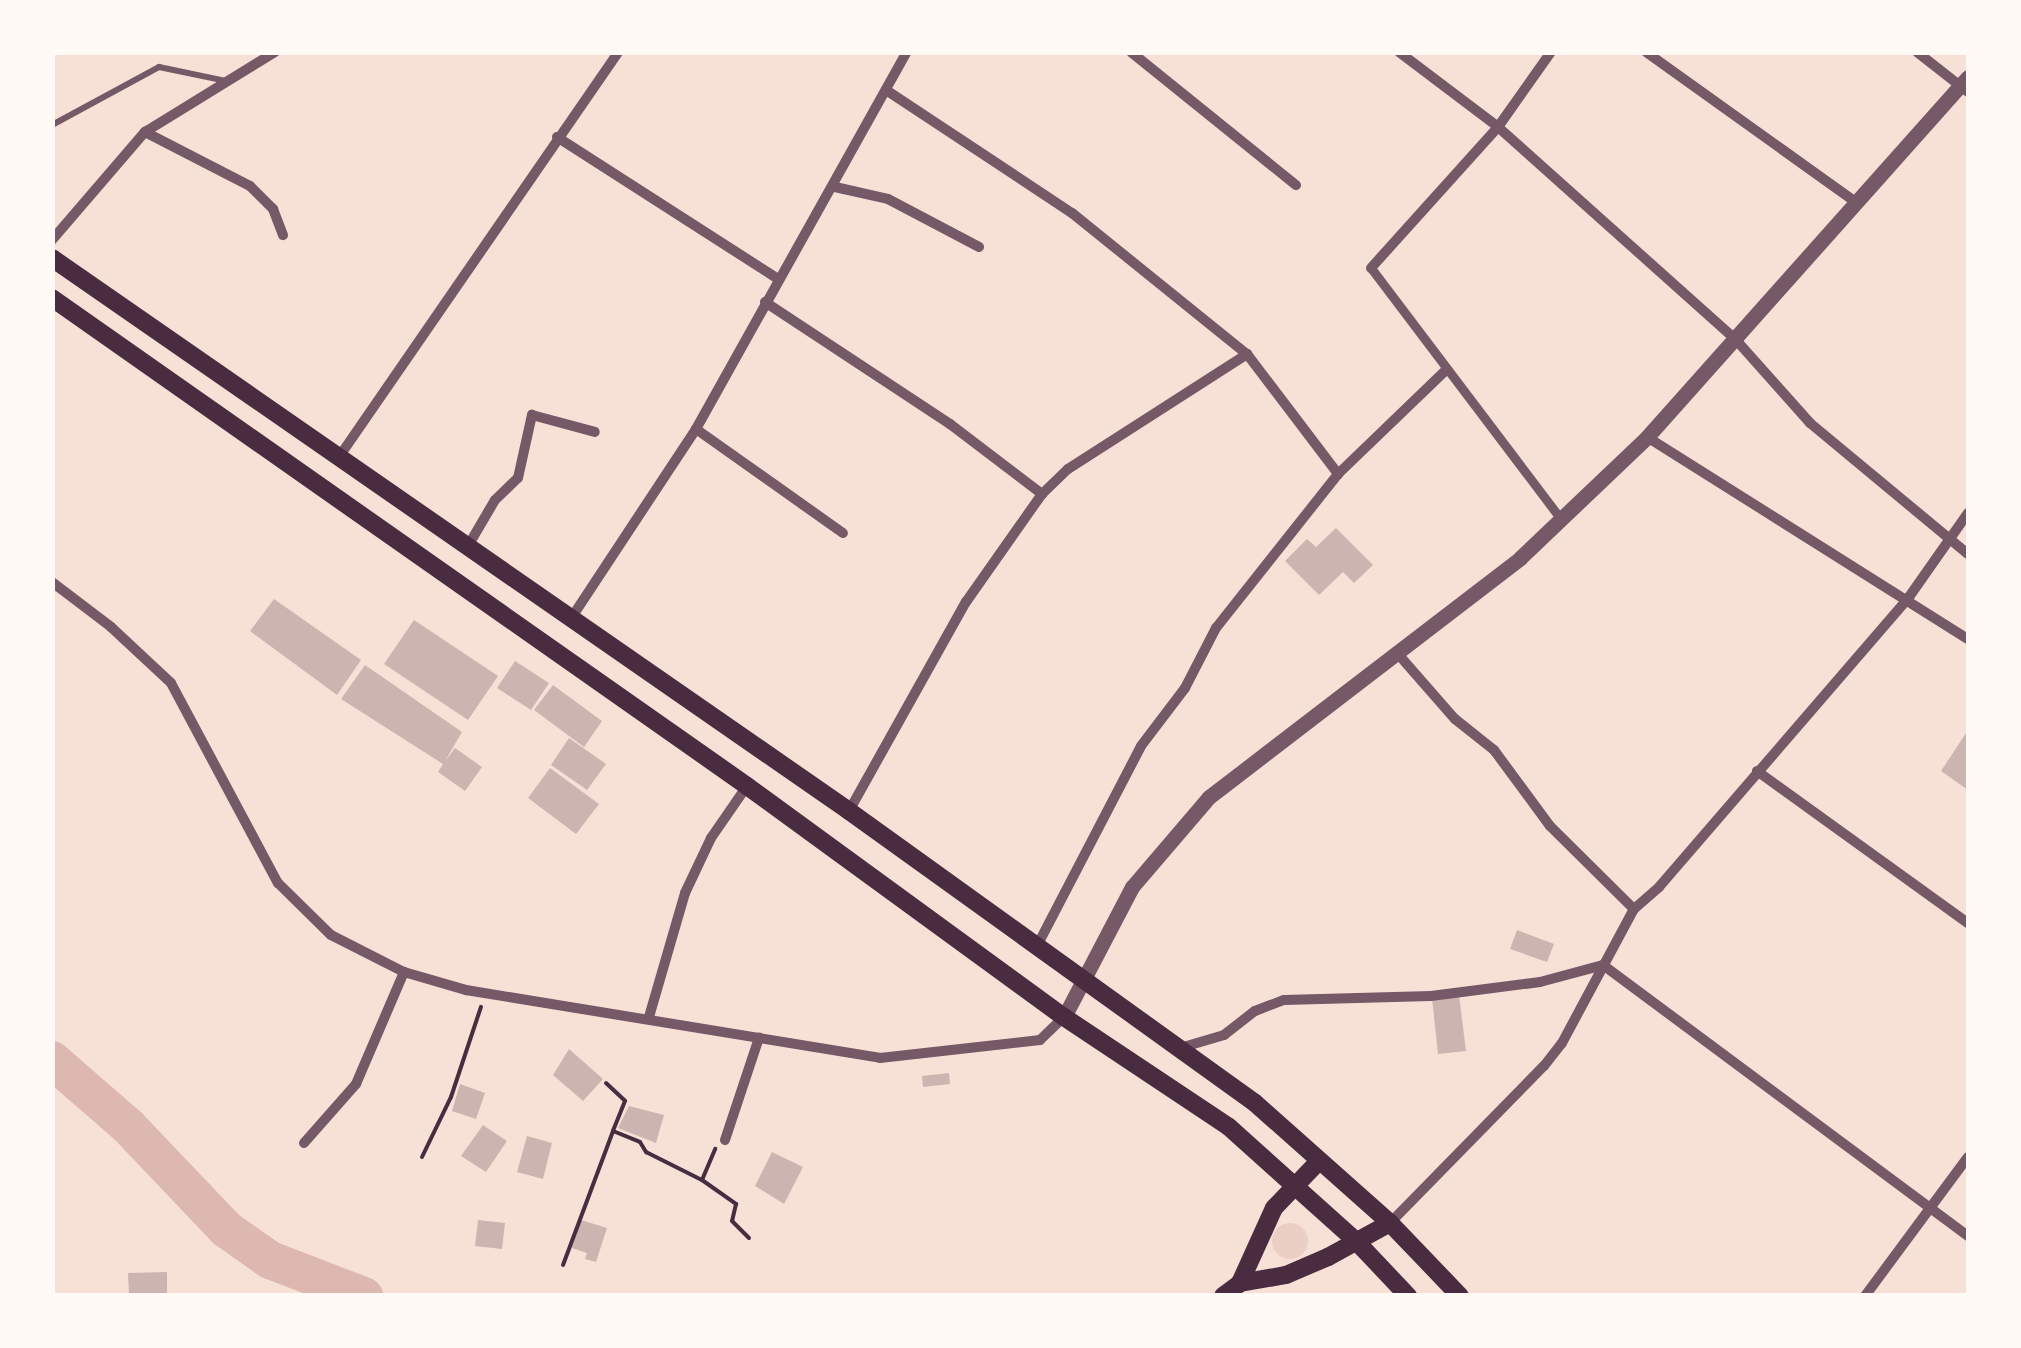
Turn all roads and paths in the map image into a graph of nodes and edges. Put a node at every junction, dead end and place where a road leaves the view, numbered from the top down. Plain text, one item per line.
1 (274, 52) edge
2 (618, 52) edge
3 (907, 52) edge
4 (1132, 52) edge
5 (1399, 52) edge
6 (1551, 52) edge
7 (1646, 52) edge
8 (1917, 52) edge
9 (227, 82) junction
10 (1966, 85) edge
11 (886, 90) junction
12 (52, 125) edge
13 (1498, 127) junction
14 (145, 132) junction
15 (557, 137) junction
16 (1296, 184) dead end
17 (835, 187) junction
18 (1859, 204) junction
19 (283, 235) dead end
20 (52, 240) edge
21 (979, 247) dead end
22 (52, 258) edge
23 (1371, 268) joint
24 (777, 278) junction
25 (52, 298) edge
26 (765, 302) junction
27 (1737, 341) junction
28 (1247, 354) junction
29 (1445, 371) junction
30 (696, 429) junction
31 (596, 432) dead end
32 (1648, 437) junction
33 (339, 457) junction
34 (1338, 474) junction
35 (1042, 494) junction
36 (1968, 513) edge
37 (1561, 519) junction
38 (842, 533) dead end
39 (1950, 538) junction
40 (468, 546) junction
41 (1968, 554) edge
42 (52, 582) edge
43 (1909, 597) junction
44 (572, 618) junction
45 (1968, 639) edge
46 (1398, 654) junction
47 (1757, 771) junction
48 (747, 786) junction
49 (849, 811) junction
50 (1634, 908) junction
51 (1968, 923) edge
52 (1036, 947) junction
53 (1603, 965) junction
54 (404, 972) junction
55 (1082, 980) junction
56 (483, 992) junction
57 (649, 1017) junction
58 (1064, 1017) junction
59 (758, 1038) junction
60 (1180, 1048) junction
61 (606, 1083) dead end
62 (613, 1131) junction
63 (726, 1140) joint
64 (304, 1143) dead end
65 (1968, 1156) edge
66 (422, 1157) dead end
67 (1319, 1160) junction
68 (702, 1180) junction
69 (1292, 1186) junction
70 (1932, 1206) junction
71 (1390, 1222) junction
72 (1968, 1236) edge
73 (750, 1238) dead end
74 (1356, 1241) junction
75 (563, 1265) dead end
76 (1240, 1283) junction
77 (1223, 1296) edge
78 (1408, 1296) edge
79 (1460, 1296) edge
80 (1865, 1296) edge

1 - 9 street
2 - 15 street
3 - 11 street
4 - 16 street
5 - 13 street
6 - 13 street
7 - 18 street
8 - 10 street
9 - 12 lane
9 - 14 street
10 - 18 street
11 - 17 street
11 - 28 street
13 - 23 street
13 - 27 street
14 - 19 street
14 - 20 street
15 - 24 street
15 - 33 street
17 - 21 street
17 - 24 street
18 - 27 street
22 - 33 main road
23 - 29 street
24 - 26 street
25 - 48 main road
26 - 30 street
26 - 35 street
27 - 32 street
27 - 39 street
28 - 34 street
28 - 35 street
29 - 34 street
29 - 37 street
30 - 38 street
30 - 44 street
31 - 40 street
32 - 37 street
32 - 43 street
33 - 40 main road
34 - 52 street
35 - 49 street
36 - 39 street
37 - 46 street
39 - 41 street
39 - 43 street
40 - 44 main road
42 - 54 street
43 - 45 street
43 - 47 street
44 - 49 main road
46 - 50 street
46 - 55 street
47 - 50 street
47 - 51 street
48 - 57 street
48 - 58 main road
49 - 52 main road
50 - 53 street
52 - 55 main road
53 - 60 street
53 - 70 street
53 - 71 street
54 - 56 street
54 - 64 street
55 - 58 street
55 - 60 main road
56 - 57 street
56 - 66 path
57 - 59 street
58 - 59 street
58 - 69 main road
59 - 63 street
60 - 67 main road
61 - 62 path
62 - 68 path
62 - 75 path
63 - 68 path
65 - 70 street
67 - 69 main road
67 - 71 main road
68 - 73 path
69 - 74 main road
69 - 76 main road
70 - 72 street
70 - 80 street
71 - 74 main road
71 - 79 main road
74 - 76 main road
74 - 78 main road
76 - 77 main road

